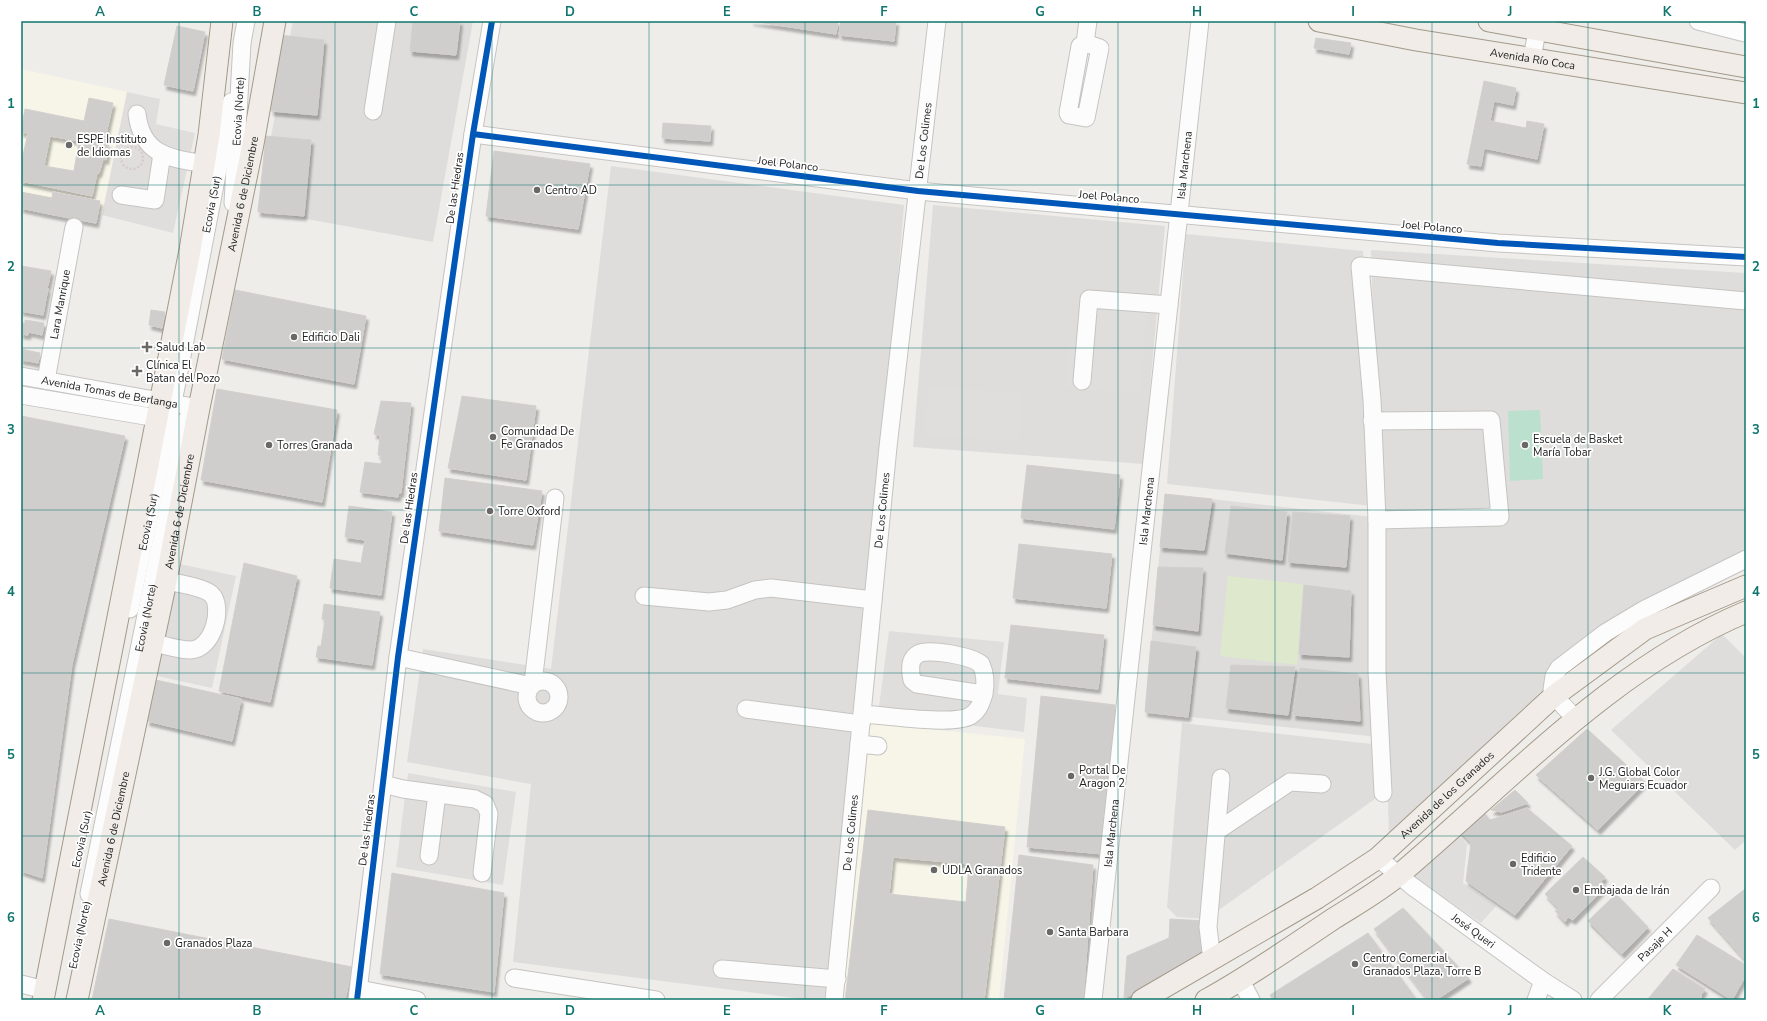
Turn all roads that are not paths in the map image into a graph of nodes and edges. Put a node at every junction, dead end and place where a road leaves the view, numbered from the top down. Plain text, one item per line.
1 (246, 21) edge
2 (275, 21) edge
3 (388, 21) edge
4 (492, 21) edge
5 (936, 21) edge
6 (1088, 21) edge
7 (1200, 21) edge
8 (1319, 21) edge
9 (1489, 21) edge
10 (1698, 21) edge
11 (218, 22) edge
12 (1538, 25) edge
13 (1745, 32) dead end
14 (1084, 43) dead end
15 (1532, 58) junction
16 (1746, 68) edge
17 (1746, 93) edge
18 (373, 111) dead end
19 (137, 114) dead end
20 (473, 134) junction
21 (162, 154) junction
22 (204, 164) junction
23 (918, 190) junction
24 (121, 195) dead end
25 (1179, 214) junction
26 (74, 228) dead end
27 (1746, 257) edge
28 (1746, 301) edge
29 (1169, 305) junction
30 (21, 376) edge
31 (46, 380) junction
32 (1082, 381) dead end
33 (21, 394) edge
34 (179, 413) junction
35 (1372, 421) junction
36 (555, 498) dead end
37 (1377, 520) junction
38 (1746, 559) edge
39 (166, 581) junction
40 (1746, 586) edge
41 (644, 596) dead end
42 (874, 600) junction
43 (1746, 612) edge
44 (153, 643) junction
45 (398, 657) junction
46 (984, 694) dead end
47 (1554, 696) junction
48 (746, 709) dead end
49 (862, 719) junction
50 (1576, 719) junction
51 (860, 744) junction
52 (878, 746) dead end
53 (1221, 778) dead end
54 (383, 784) junction
55 (1322, 784) dead end
56 (1383, 793) dead end
57 (437, 794) junction
58 (1217, 831) junction
59 (429, 856) dead end
60 (1378, 858) junction
61 (482, 873) dead end
62 (1398, 876) junction
63 (1711, 888) dead end
64 (1212, 960) junction
65 (722, 969) dead end
66 (514, 978) dead end
67 (836, 979) junction
68 (1241, 981) junction
69 (1543, 981) junction
70 (21, 984) edge
71 (358, 994) edge
72 (45, 997) edge
73 (67, 1000) edge
74 (77, 1000) edge
75 (417, 1000) edge
76 (656, 1000) edge
77 (834, 1000) edge
78 (1093, 1000) edge
79 (1142, 1000) edge
80 (1206, 1000) edge
81 (1251, 1000) edge
82 (1536, 1000) edge
83 (1573, 1000) edge
84 (1600, 1000) edge

1 - 34 street, Ecovia (Norte)
2 - 34 main road, Avenida 6 de Diciembre
3 - 18 street
4 - 20 street, De las Hiedras
5 - 23 street, De Los Colimes
6 - 14 street
7 - 25 street, Isla Marchena
8 - 15 main road, Avenida Río Coca
9 - 12 main road
10 - 13 street
11 - 22 main road, Avenida 6 de Diciembre
12 - 15 street
12 - 16 main road
15 - 17 main road, Avenida Río Coca
19 - 21 street
20 - 23 street, Joel Polanco
20 - 45 street, De las Hiedras
21 - 22 street
21 - 24 street
22 - 34 main road, Avenida 6 de Diciembre
23 - 25 street, Joel Polanco
23 - 42 street, De Los Colimes
25 - 27 street, Joel Polanco
25 - 29 street, Isla Marchena
26 - 31 street, Lara Manrique
28 - 35 street
29 - 32 street
29 - 78 street, Isla Marchena
30 - 31 street, Avenida Tomas de Berlanga
31 - 34 street, Avenida Tomas de Berlanga
33 - 34 street, Avenida Tomas de Berlanga
34 - 39 main road, Avenida 6 de Diciembre
34 - 72 main road, Avenida 6 de Diciembre
34 - 73 street, Ecovia (Norte)
35 - 37 street
35 - 37 street
36 - 45 street
37 - 56 street
38 - 47 street
39 - 44 main road, Avenida 6 de Diciembre
39 - 44 street
40 - 47 main road, Avenida de los Granados
41 - 42 street
42 - 49 street, De Los Colimes
43 - 50 main road
44 - 74 main road, Avenida 6 de Diciembre
45 - 54 street, De las Hiedras
46 - 49 street
47 - 50 street
47 - 60 main road, Avenida de los Granados
48 - 49 street
49 - 51 street, De Los Colimes
50 - 62 main road
51 - 52 street
51 - 67 street, De Los Colimes
53 - 58 street
54 - 57 street
54 - 71 street, De las Hiedras
55 - 58 street
57 - 59 street
57 - 61 street
58 - 64 street
60 - 62 street, José Queri
60 - 64 main road, Avenida de los Granados
62 - 68 main road
62 - 69 street, José Queri
63 - 84 street, Pasaje H
64 - 79 main road, Avenida de los Granados
65 - 67 street
66 - 76 street
67 - 77 street, De Los Colimes
68 - 80 main road
68 - 81 street
69 - 82 street
69 - 83 street, José Queri
70 - 72 street
71 - 75 street

